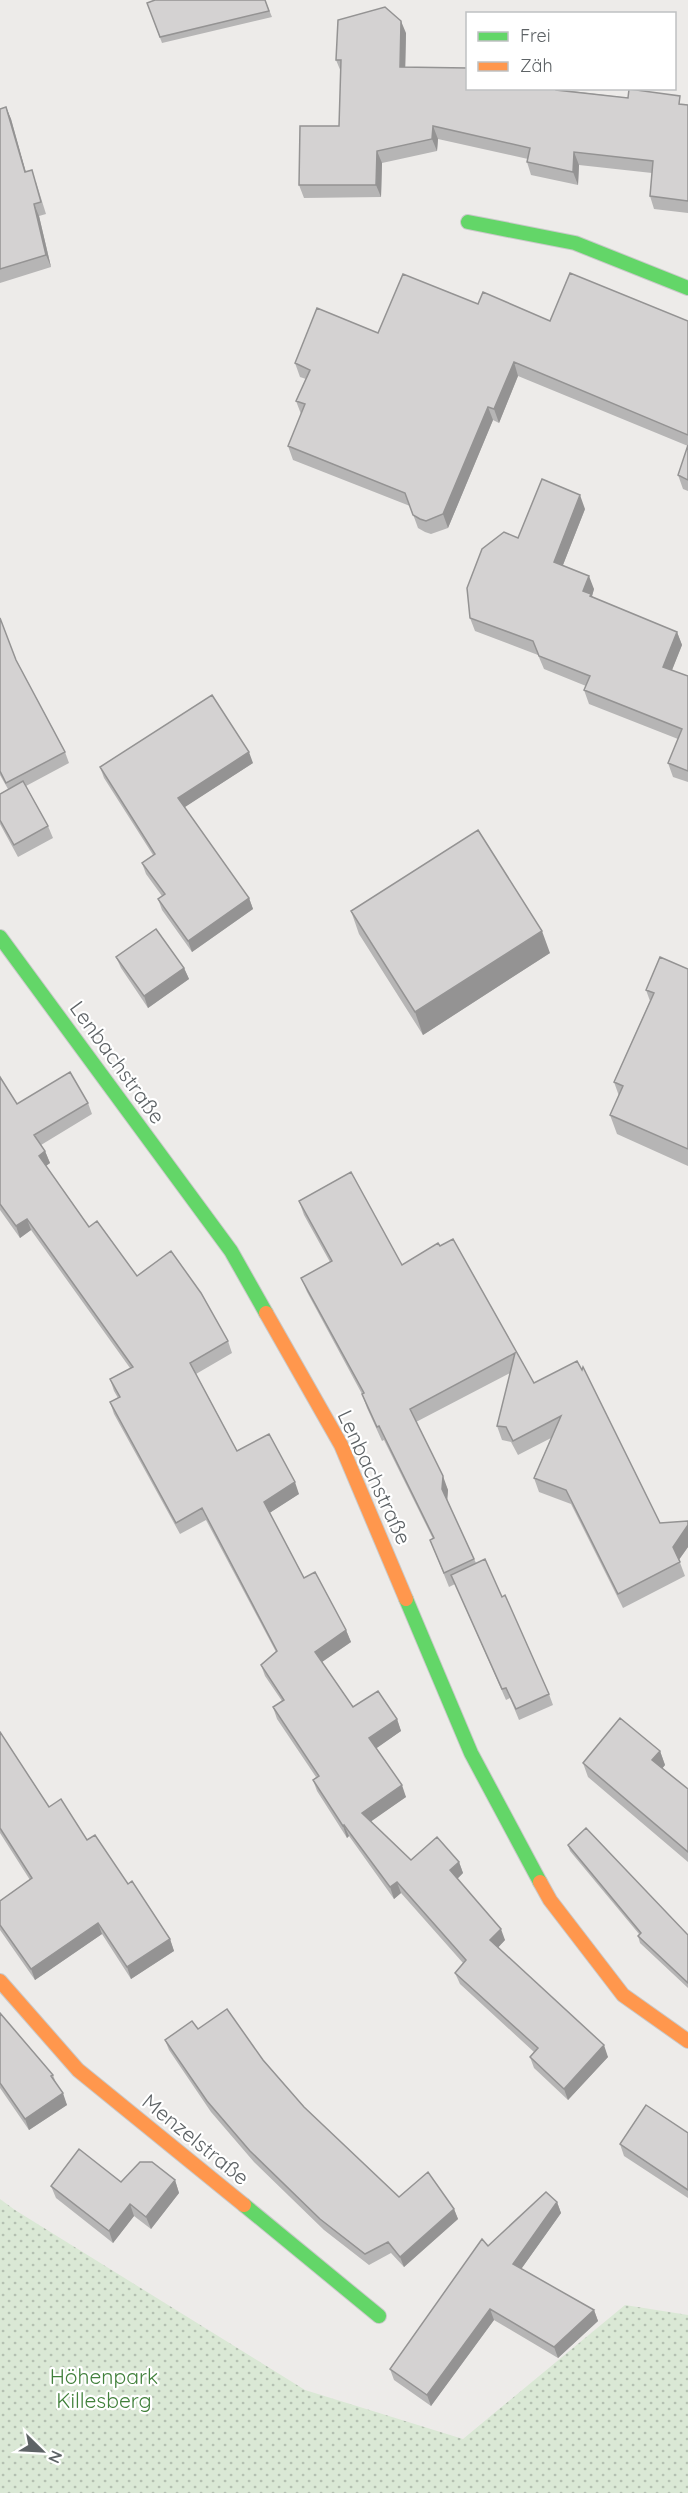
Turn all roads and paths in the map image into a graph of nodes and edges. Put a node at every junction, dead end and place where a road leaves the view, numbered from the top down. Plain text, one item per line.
1 (468, 222) dead end
2 (688, 288) edge
3 (0, 937) edge
4 (0, 1981) edge
5 (688, 2040) edge
6 (379, 2316) dead end

1 - 2 street
3 - 5 street, Lenbachstraße
4 - 6 street, Menzelstraße

